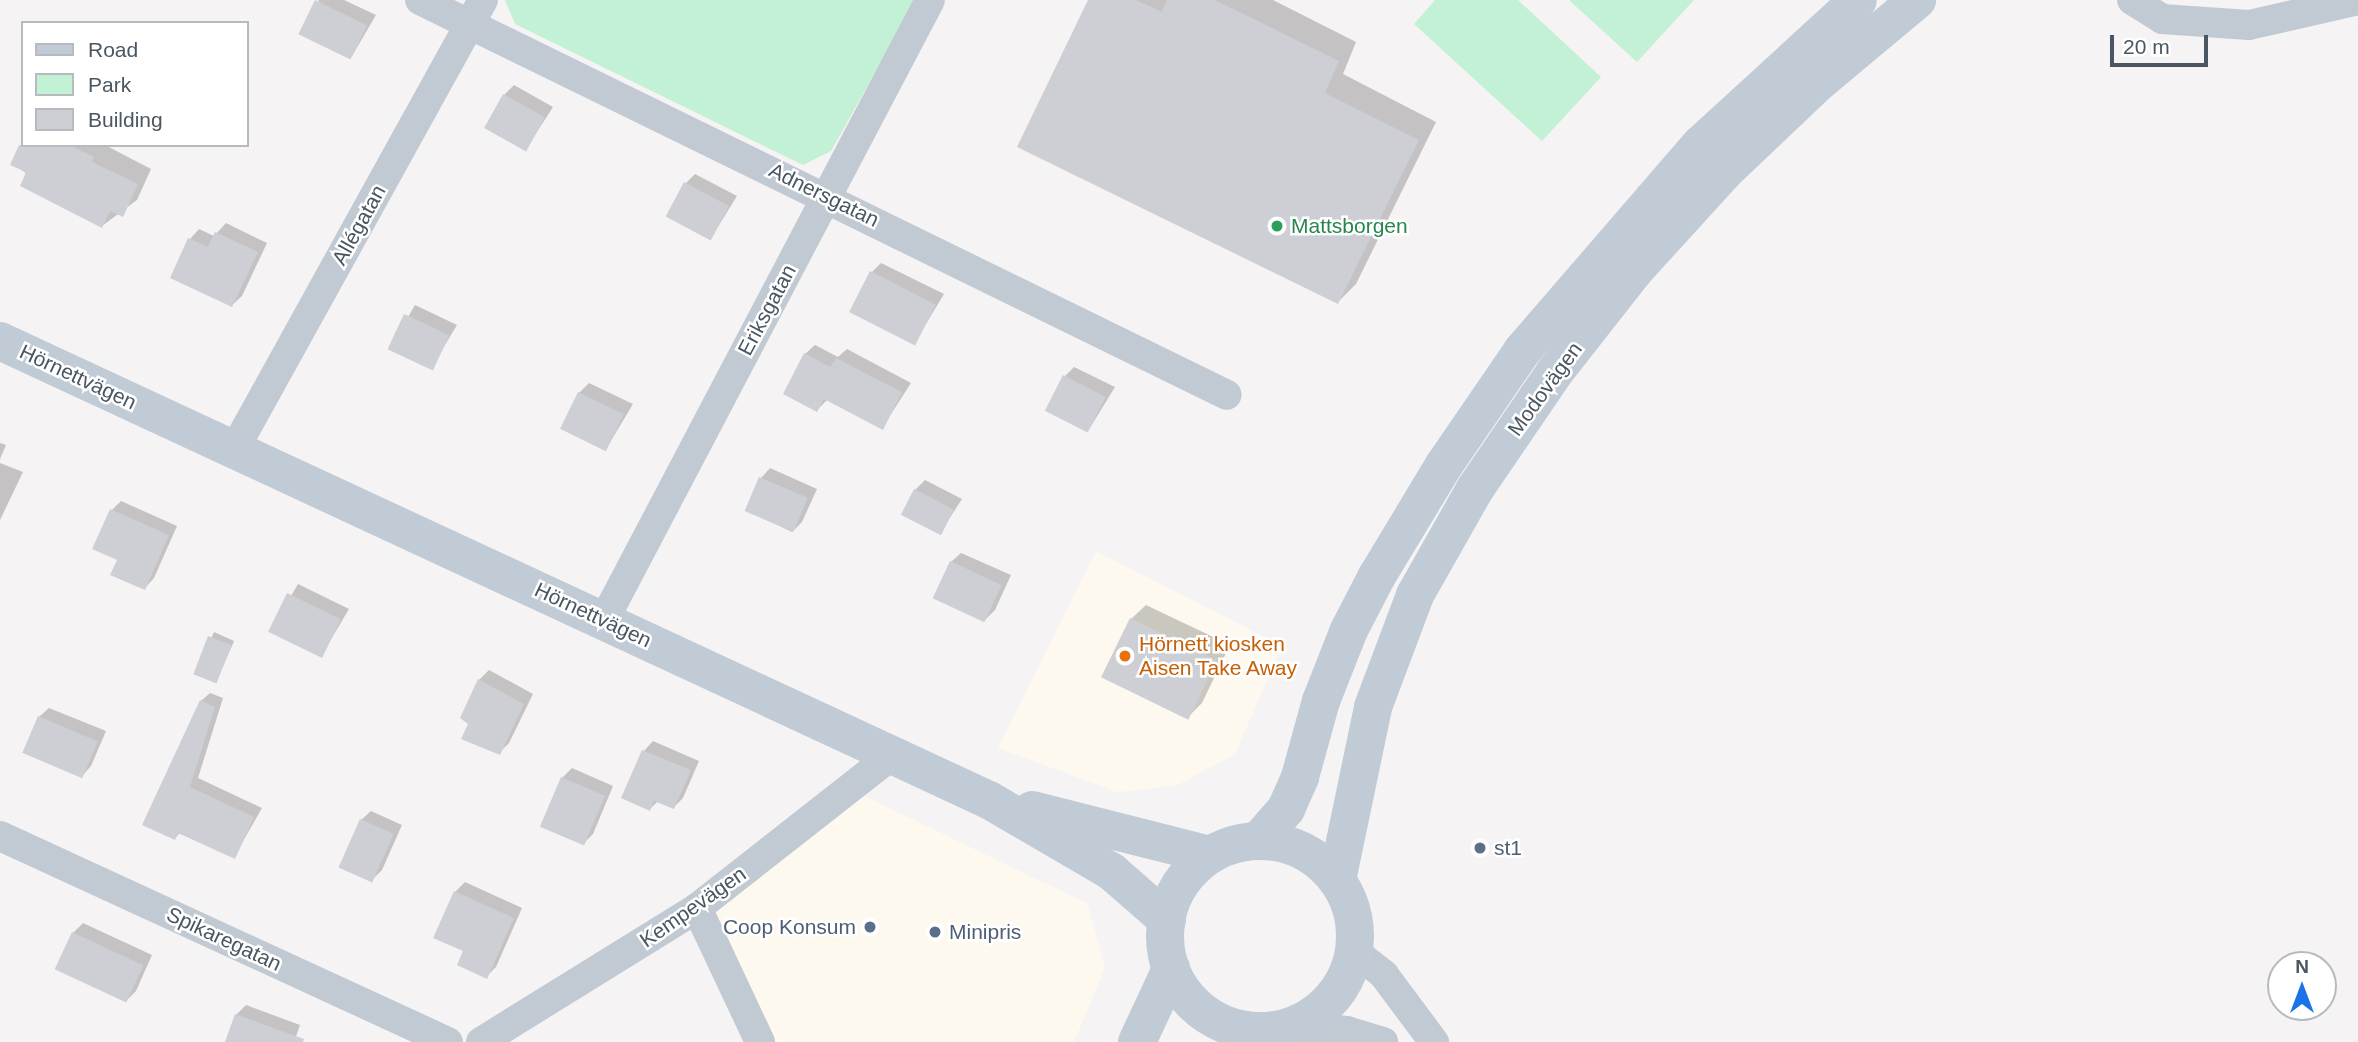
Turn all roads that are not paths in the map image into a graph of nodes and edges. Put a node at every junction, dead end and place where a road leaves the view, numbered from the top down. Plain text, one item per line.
1 (420, 0) edge
2 (930, 0) edge
3 (1858, 0) edge
4 (1917, 0) edge
5 (2132, 0) edge
6 (2358, 0) edge
7 (476, 12) edge
8 (827, 196) junction
9 (0, 341) edge
10 (1227, 395) dead end
11 (234, 450) junction
12 (604, 620) junction
13 (892, 755) junction
14 (989, 800) junction
15 (0, 836) edge
16 (1258, 841) junction
17 (1206, 854) junction
18 (1337, 880) junction
19 (697, 908) junction
20 (1167, 920) junction
21 (1355, 952) junction
22 (1171, 969) junction
23 (1278, 1029) junction
24 (448, 1042) edge
25 (481, 1042) edge
26 (760, 1042) edge
27 (1137, 1042) edge
28 (1220, 1042) edge
29 (1383, 1042) edge
30 (1434, 1042) edge

1 - 7 street, Adnersgatan
2 - 8 street, Eriksgatan
3 - 16 main road, Modovägen
4 - 18 main road, Modovägen
5 - 6 street
7 - 8 street, Adnersgatan
7 - 11 street, Allégatan
8 - 10 street, Adnersgatan
8 - 12 street, Eriksgatan
9 - 11 main road, Hörnettvägen
11 - 12 main road, Hörnettvägen
12 - 13 main road, Hörnettvägen
13 - 14 main road, Hörnettvägen
13 - 19 street, Kempevägen
14 - 17 main road
14 - 20 main road, Hörnettvägen
15 - 24 street, Spikaregatan
16 - 17 main road
16 - 18 main road
17 - 20 main road
18 - 21 main road
19 - 25 street, Kempevägen
19 - 26 street
20 - 22 main road
21 - 23 main road
21 - 30 street
22 - 23 main road
22 - 27 main road
23 - 28 main road
23 - 29 street

